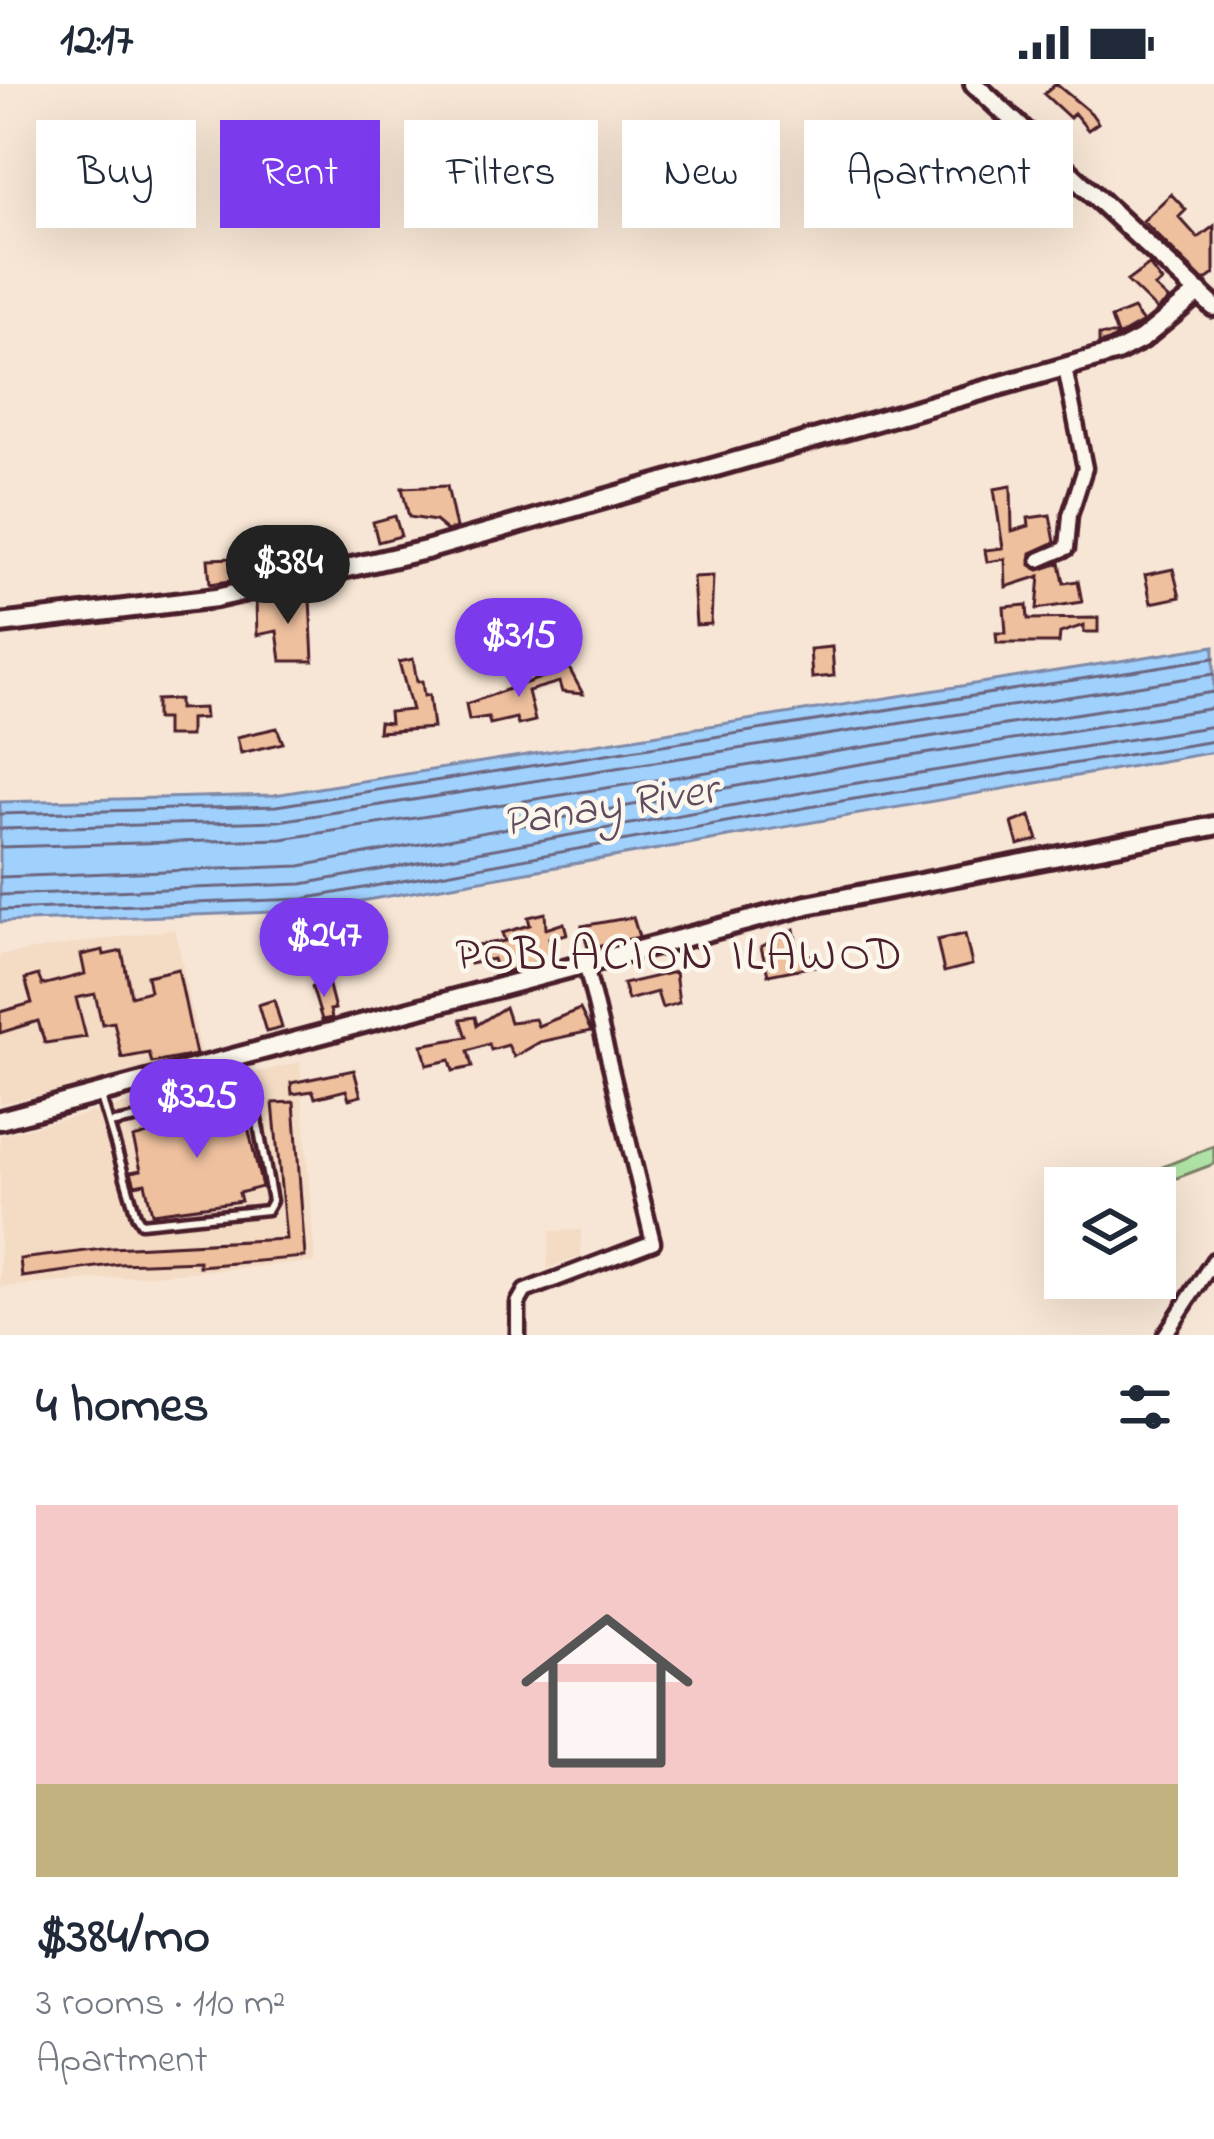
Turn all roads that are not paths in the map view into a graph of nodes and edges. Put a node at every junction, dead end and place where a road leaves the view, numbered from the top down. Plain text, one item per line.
1 (974, 84) edge
2 (1199, 292) junction
3 (1214, 307) edge
4 (1065, 368) junction
5 (1039, 560) dead end
6 (0, 624) edge
7 (1214, 826) edge
8 (585, 962) junction
9 (100, 1094) junction
10 (0, 1120) edge
11 (109, 1124) junction
12 (1214, 1260) edge
13 (518, 1335) edge
14 (1165, 1335) edge

1 - 2 main road
2 - 3 main road
2 - 4 main road
4 - 5 street
4 - 6 main road
7 - 8 main road
8 - 9 main road
8 - 13 street
9 - 10 main road
9 - 11 lane
11 - 11 lane
12 - 14 street

